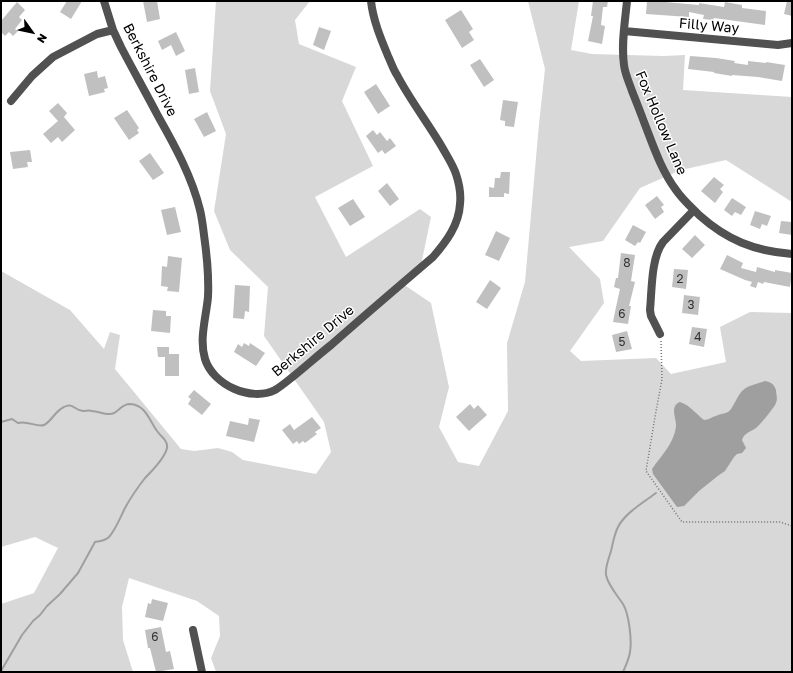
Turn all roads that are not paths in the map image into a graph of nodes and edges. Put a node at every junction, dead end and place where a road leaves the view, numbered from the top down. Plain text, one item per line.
1 (104, 1) edge
2 (372, 1) edge
3 (627, 1) edge
4 (113, 30) junction
5 (624, 31) junction
6 (792, 43) edge
7 (11, 101) dead end
8 (694, 210) junction
9 (792, 254) edge
10 (660, 334) road end
11 (193, 630) dead end
12 (202, 672) edge

1 - 4 street, Berkshire Drive
2 - 4 street, Berkshire Drive
3 - 5 street, Fox Hollow Lane
4 - 7 street
5 - 6 street, Filly Way
5 - 8 street, Fox Hollow Lane
8 - 9 street, Fox Hollow Lane
8 - 10 street
11 - 12 street

